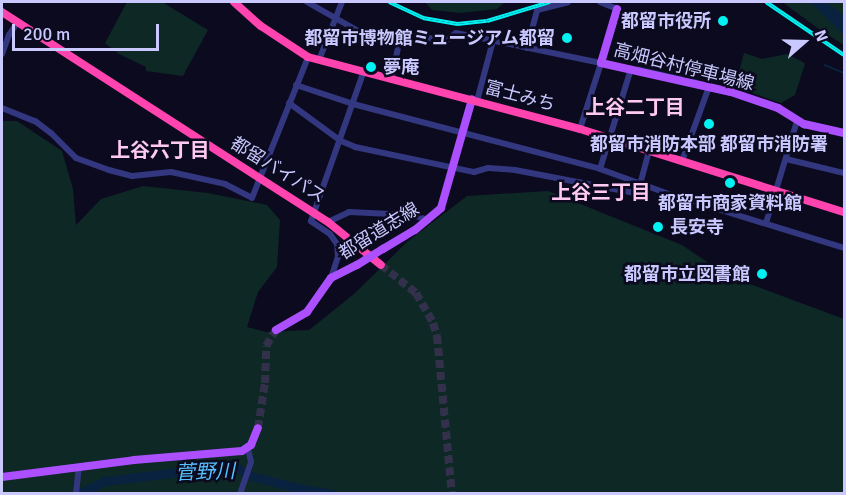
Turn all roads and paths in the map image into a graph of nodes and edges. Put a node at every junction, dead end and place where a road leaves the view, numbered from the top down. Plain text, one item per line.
1 (234, 2) edge
2 (307, 2) edge
3 (342, 2) edge
4 (568, 2) edge
5 (600, 2) edge
6 (554, 3) edge
7 (617, 9) joint
8 (2, 12) edge
9 (336, 17) junction
10 (17, 23) junction
11 (401, 34) junction
12 (493, 41) junction
13 (527, 48) junction
14 (2, 54) edge
15 (308, 57) junction
16 (319, 60) junction
17 (601, 63) junction
18 (631, 69) junction
19 (363, 73) junction
20 (391, 80) junction
21 (296, 85) junction
22 (709, 87) junction
23 (474, 100) junction
24 (289, 103) junction
25 (353, 104) junction
26 (2, 108) edge
27 (797, 121) junction
28 (580, 129) junction
29 (464, 132) junction
30 (844, 133) edge
31 (610, 138) junction
32 (341, 141) junction
33 (649, 151) junction
34 (786, 159) junction
35 (682, 161) junction
36 (454, 167) junction
37 (600, 169) junction
38 (844, 173) edge
39 (260, 180) junction
40 (640, 182) junction
41 (776, 191) junction
42 (314, 212) junction
43 (844, 212) edge
44 (428, 220) junction
45 (328, 222) junction
46 (765, 223) junction
47 (844, 248) edge
48 (381, 265) tunnel mouth
49 (332, 278) junction
50 (276, 330) tunnel mouth
51 (258, 428) tunnel mouth
52 (248, 449) junction
53 (79, 467) junction
54 (2, 477) edge
55 (76, 490) edge
56 (240, 494) edge

1 - 15 highway, 富士みち
2 - 9 street
3 - 9 street
4 - 6 street
5 - 7 street
6 - 13 street
7 - 17 main road, 高畑谷村停車場線
8 - 10 highway, 都留バイパス
9 - 11 street
9 - 16 street
10 - 14 street
10 - 39 highway, 都留バイパス
11 - 12 street
11 - 20 street
12 - 13 street
12 - 23 street
13 - 17 street
15 - 16 highway, 富士みち
15 - 21 street
16 - 19 highway, 富士みち
17 - 18 main road, 高畑谷村停車場線
17 - 28 street
18 - 22 main road, 高畑谷村停車場線
18 - 31 street
19 - 20 highway, 富士みち
19 - 25 street
20 - 23 highway, 富士みち
21 - 24 street
21 - 25 street
22 - 27 main road, 高畑谷村停車場線
22 - 35 street
23 - 28 highway, 富士みち
23 - 29 main road, 都留道志線
24 - 32 street
24 - 39 street
25 - 29 street
25 - 32 street
26 - 39 street
27 - 30 main road, 高畑谷村停車場線
27 - 34 street
28 - 31 highway, 富士みち
29 - 36 main road, 都留道志線
29 - 37 street
31 - 33 highway, 富士みち
31 - 37 street
32 - 36 street
32 - 42 street
33 - 35 highway, 富士みち
33 - 40 street
34 - 38 street
34 - 41 street
35 - 41 highway, 富士みち
36 - 40 street
36 - 44 main road, 都留道志線
37 - 40 street
39 - 42 highway, 都留バイパス
40 - 46 street
41 - 43 highway, 富士みち
41 - 46 street
42 - 45 highway, 都留バイパス
42 - 49 street
44 - 45 street
44 - 49 main road, 都留道志線, bridge
45 - 48 highway, 都留バイパス
46 - 47 street
49 - 50 main road, 都留道志線
51 - 52 main road
52 - 53 main road
52 - 56 street
53 - 54 main road
53 - 55 street

